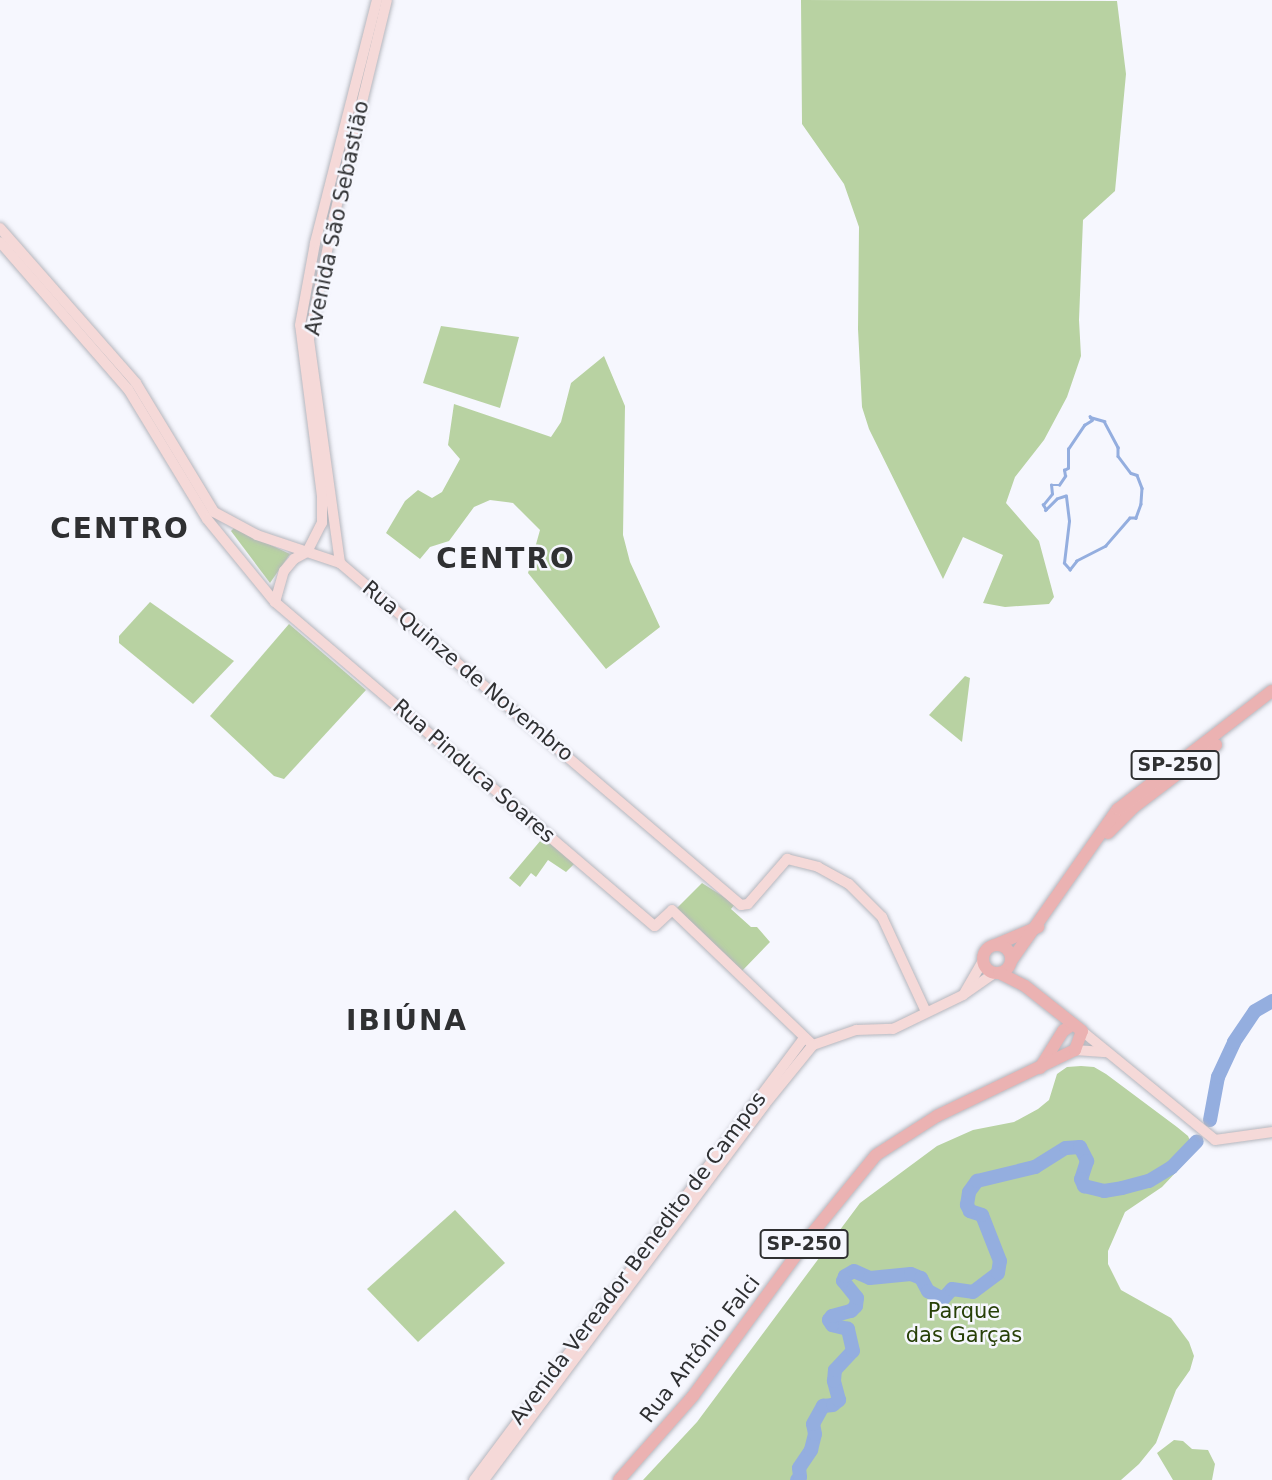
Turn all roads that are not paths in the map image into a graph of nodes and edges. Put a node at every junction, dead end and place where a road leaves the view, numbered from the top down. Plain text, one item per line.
1 (377, 0) edge
2 (387, 0) edge
3 (339, 174) junction
4 (0, 228) edge
5 (0, 243) edge
6 (306, 326) junction
7 (132, 386) junction
8 (307, 552) junction
9 (340, 563) junction
10 (275, 601) junction
11 (1272, 691) edge
12 (1272, 701) edge
13 (1091, 850) junction
14 (1038, 926) junction
15 (995, 945) junction
16 (983, 961) junction
17 (1010, 963) junction
18 (996, 973) junction
19 (1025, 986) junction
20 (963, 995) junction
21 (1055, 1010) junction
22 (926, 1012) junction
23 (1078, 1027) junction
24 (804, 1038) junction
25 (1059, 1038) junction
26 (813, 1045) junction
27 (1075, 1049) junction
28 (1110, 1053) junction
29 (1040, 1068) junction
30 (760, 1101) junction
31 (1272, 1132) edge
32 (606, 1309) junction
33 (474, 1480) edge
34 (484, 1480) edge
35 (619, 1480) edge

1 - 3 main road, Avenida São Sebastião
2 - 3 main road, Avenida São Sebastião
3 - 6 main road, Avenida São Sebastião
4 - 7 main road
5 - 7 main road
6 - 8 main road, Avenida São Sebastião
6 - 9 main road, Avenida São Sebastião
7 - 8 main road, Rua Quinze de Novembro
7 - 10 main road, Rua Pinduca Soares
8 - 9 main road, Rua Quinze de Novembro
8 - 10 main road
9 - 22 main road, Rua Quinze de Novembro
10 - 24 main road, Rua Pinduca Soares
11 - 13 main road, SP-250
12 - 13 main road, SP-250
13 - 14 main road, SP-250
14 - 15 main road
14 - 17 main road, SP-250
15 - 16 main road
15 - 17 main road
16 - 18 main road
16 - 20 main road
17 - 18 main road, SP-250
17 - 19 main road
18 - 19 main road
18 - 20 main road
19 - 21 main road
20 - 22 main road
21 - 23 main road
21 - 25 main road
22 - 26 main road
23 - 25 main road
23 - 27 main road
23 - 28 main road
24 - 26 main road
24 - 30 main road, Avenida Vereador Benedito de Campos
25 - 27 main road
25 - 29 main road
26 - 30 main road, Avenida Vereador Benedito de Campos
27 - 28 main road
27 - 29 main road, Rua Antônio Falci / SP-250
28 - 31 main road
29 - 35 main road, Rua Antônio Falci / SP-250
30 - 32 main road, Avenida Vereador Benedito de Campos
32 - 33 main road, Avenida Vereador Benedito de Campos
32 - 34 main road, Avenida Vereador Benedito de Campos

